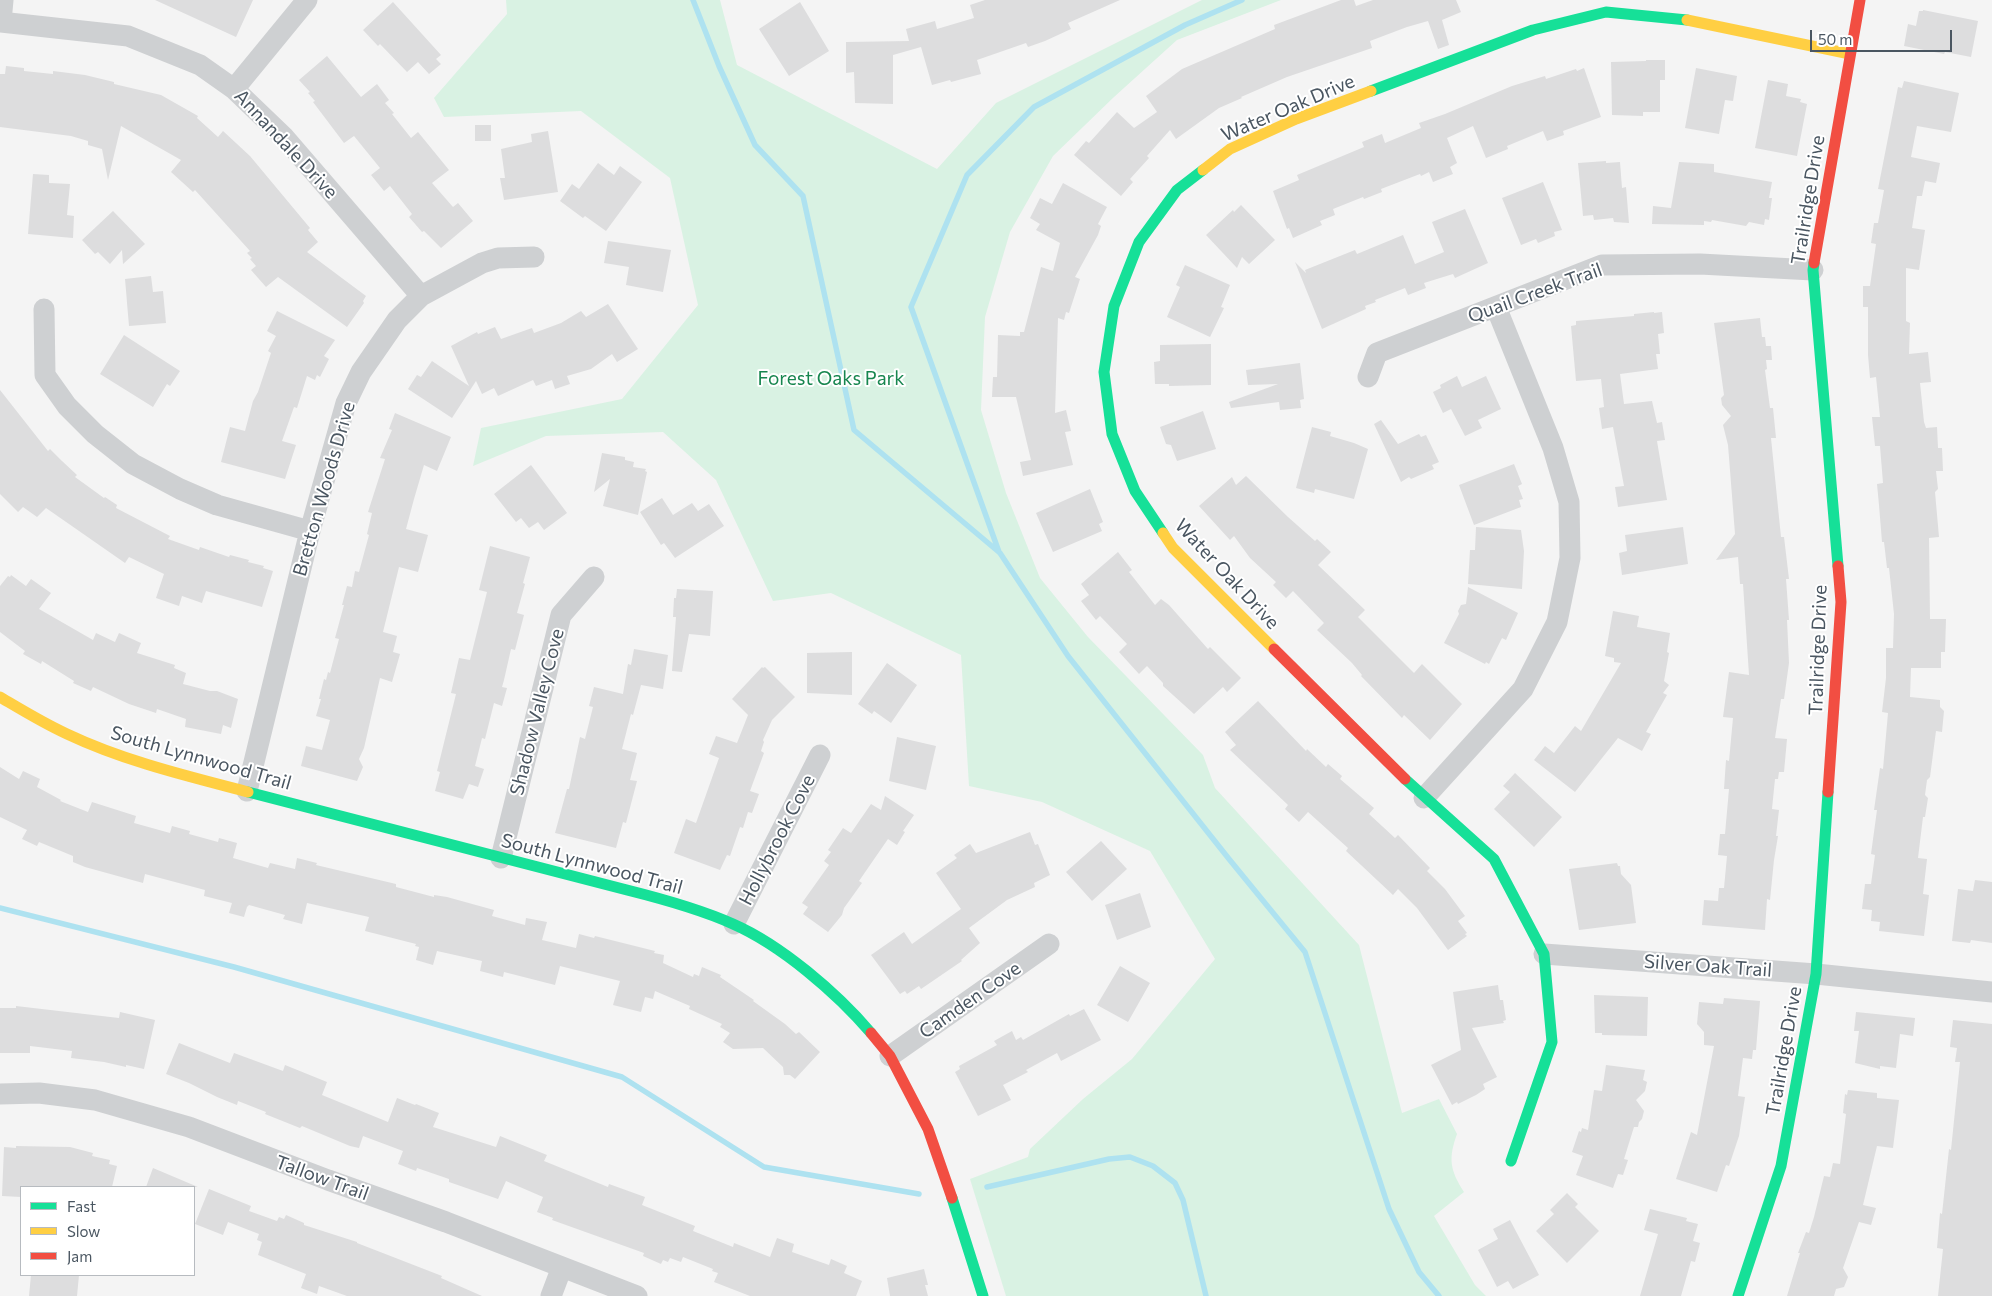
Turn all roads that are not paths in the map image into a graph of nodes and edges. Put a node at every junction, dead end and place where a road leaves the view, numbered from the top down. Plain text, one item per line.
1 (3, 0) edge
2 (307, 0) edge
3 (1860, 0) edge
4 (1, 22) edge
5 (1850, 54) junction
6 (234, 89) junction
7 (534, 258) dead end
8 (1813, 270) junction
9 (421, 296) junction
10 (1496, 307) junction
11 (44, 308) dead end
12 (1368, 377) dead end
13 (310, 531) junction
14 (594, 578) dead end
15 (0, 698) edge
16 (820, 755) dead end
17 (247, 791) junction
18 (1424, 798) junction
19 (501, 858) junction
20 (734, 924) junction
21 (1049, 944) dead end
22 (1544, 954) junction
23 (1816, 974) junction
24 (1992, 992) edge
25 (890, 1056) junction
26 (0, 1094) edge
27 (1511, 1161) dead end
28 (562, 1267) junction
29 (551, 1296) edge
30 (637, 1296) edge
31 (983, 1296) edge
32 (1738, 1296) edge

1 - 4 street
2 - 6 street
3 - 5 street, Trailridge Drive
4 - 6 street, Annandale Drive
5 - 8 street, Trailridge Drive
5 - 18 street, Water Oak Drive
6 - 9 street, Annandale Drive
7 - 9 street, Bretton Woods Drive
8 - 10 street, Quail Creek Trail
8 - 23 street, Trailridge Drive
9 - 13 street, Bretton Woods Drive
10 - 12 street, Quail Creek Trail
10 - 18 street
11 - 13 street
13 - 17 street, Bretton Woods Drive
14 - 19 street, Shadow Valley Cove
15 - 17 street, South Lynnwood Trail
16 - 20 street, Hollybrook Cove
17 - 19 street, South Lynnwood Trail
18 - 22 street, Water Oak Drive
19 - 20 street, South Lynnwood Trail
20 - 25 street, South Lynnwood Trail
21 - 25 street, Camden Cove
22 - 23 street, Silver Oak Trail
22 - 27 street, Water Oak Drive
23 - 24 street, Silver Oak Trail
23 - 32 street, Trailridge Drive
25 - 31 street, South Lynnwood Trail
26 - 28 street, Tallow Trail
28 - 29 street
28 - 30 street, Tallow Trail

